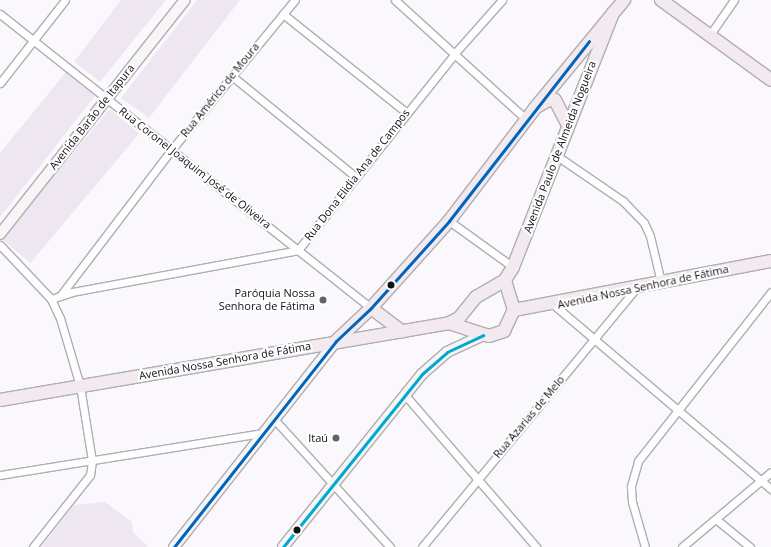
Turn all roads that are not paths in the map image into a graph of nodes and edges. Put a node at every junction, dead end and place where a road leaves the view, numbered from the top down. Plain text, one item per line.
1 (65, 0) edge
2 (176, 0) edge
3 (185, 0) edge
4 (295, 0) edge
5 (395, 0) edge
6 (502, 0) edge
7 (624, 0) edge
8 (661, 0) edge
9 (734, 0) edge
10 (613, 13) junction
11 (0, 14) edge
12 (283, 14) junction
13 (709, 36) junction
14 (32, 41) junction
15 (455, 53) junction
16 (232, 76) junction
17 (771, 80) edge
18 (0, 83) edge
19 (105, 96) junction
20 (535, 108) junction
21 (407, 113) junction
22 (527, 120) junction
23 (568, 126) junction
24 (172, 150) junction
25 (558, 156) junction
26 (356, 177) junction
27 (449, 221) junction
28 (0, 225) edge
29 (0, 234) edge
30 (0, 245) edge
31 (298, 250) junction
32 (771, 260) edge
33 (513, 267) junction
34 (505, 280) junction
35 (660, 282) junction
36 (636, 288) junction
37 (771, 292) edge
38 (60, 296) junction
39 (51, 299) junction
40 (554, 305) junction
41 (372, 308) junction
42 (514, 310) junction
43 (449, 323) junction
44 (402, 331) junction
45 (483, 335) junction
46 (593, 340) junction
47 (336, 341) junction
48 (80, 386) junction
49 (405, 395) junction
50 (0, 400) edge
51 (679, 410) junction
52 (274, 419) junction
53 (263, 433) junction
54 (92, 460) junction
55 (771, 472) edge
56 (0, 476) edge
57 (478, 478) junction
58 (763, 482) junction
59 (334, 484) junction
60 (771, 489) edge
61 (717, 520) junction
62 (33, 547) edge
63 (174, 547) edge
64 (283, 547) edge
65 (390, 547) edge
66 (422, 547) edge
67 (536, 547) edge
68 (645, 547) edge
69 (682, 547) edge
70 (750, 547) edge

1 - 14 street
2 - 19 main road, Avenida Barão de Itapura
3 - 19 main road, Avenida Barão de Itapura
4 - 12 street, Rua Américo de Moura
5 - 15 street
6 - 15 street, Rua Dona Elidia Ana de Campos
7 - 10 main road
8 - 13 main road
9 - 13 street
10 - 20 main road
10 - 23 main road, Avenida Paulo de Almeida Nogueira
11 - 14 street, Rua Coronel Joaquim José de Oliveira
12 - 16 street, Rua Américo de Moura
12 - 21 street
13 - 17 main road
14 - 18 street
14 - 19 street, Rua Coronel Joaquim José de Oliveira
15 - 21 street, Rua Dona Elidia Ana de Campos
15 - 22 street
16 - 24 street, Rua Américo de Moura
16 - 26 street
19 - 24 street, Rua Coronel Joaquim José de Oliveira
19 - 28 main road, Avenida Barão de Itapura
19 - 29 main road, Avenida Barão de Itapura
20 - 22 main road
20 - 23 main road
21 - 26 street, Rua Dona Elidia Ana de Campos
22 - 27 main road
23 - 25 main road, Avenida Paulo de Almeida Nogueira
24 - 31 street, Rua Coronel Joaquim José de Oliveira
24 - 38 street, Rua Américo de Moura
25 - 33 main road, Avenida Paulo de Almeida Nogueira
25 - 35 street
26 - 31 street, Rua Dona Elidia Ana de Campos
27 - 33 street
27 - 41 main road
30 - 39 street
31 - 38 street, Rua Dona Elidia Ana de Campos
31 - 41 street, Rua Coronel Joaquim José de Oliveira
32 - 35 main road, Avenida Nossa Senhora de Fátima
33 - 34 main road, Avenida Paulo de Almeida Nogueira
34 - 42 main road
34 - 43 main road
35 - 36 main road, Avenida Nossa Senhora de Fátima
36 - 40 main road, Avenida Nossa Senhora de Fátima
36 - 46 street, Rua Azarias de Melo
37 - 51 street
38 - 39 street, Rua Dona Elidia Ana de Campos
39 - 48 street
40 - 42 main road, Avenida Nossa Senhora de Fátima
40 - 46 street
41 - 44 main road
41 - 47 main road
42 - 45 main road
43 - 44 main road, Avenida Nossa Senhora de Fátima
43 - 45 main road
44 - 47 main road, Avenida Nossa Senhora de Fátima
45 - 49 main road
46 - 51 street
46 - 57 street, Rua Azarias de Melo
47 - 48 main road, Avenida Nossa Senhora de Fátima
47 - 52 main road
48 - 50 main road, Avenida Nossa Senhora de Fátima
48 - 54 street
49 - 57 street
49 - 59 main road
51 - 58 street
51 - 68 street
52 - 53 main road
52 - 59 street
53 - 54 street
53 - 63 main road
54 - 56 street
54 - 62 street
55 - 58 street
57 - 66 street, Rua Azarias de Melo
57 - 67 street
58 - 60 street
58 - 61 street
59 - 64 main road
59 - 65 street
61 - 69 street
61 - 70 street

